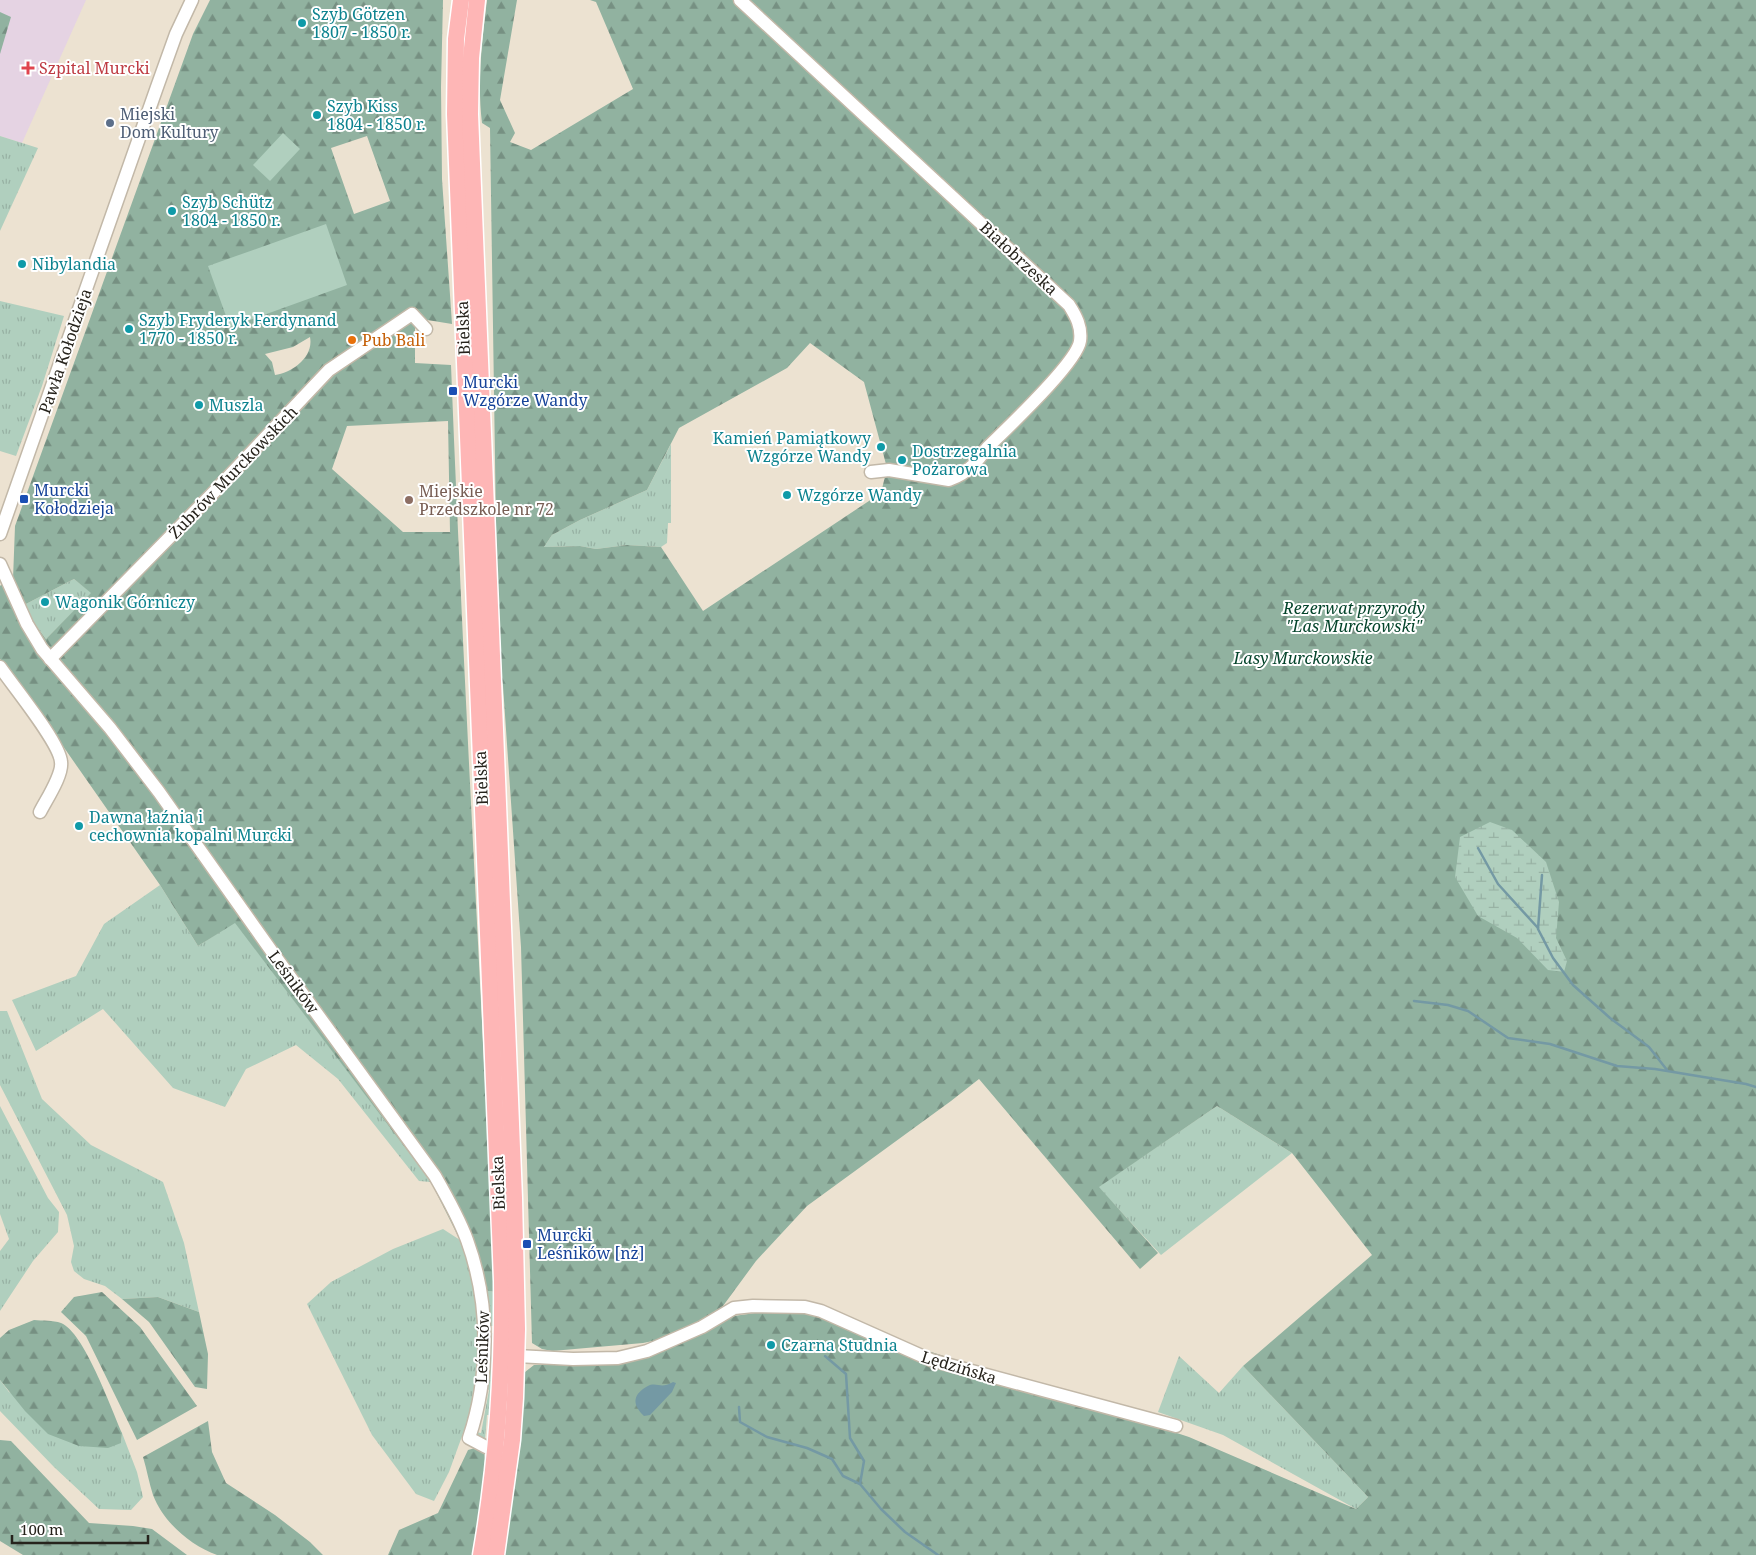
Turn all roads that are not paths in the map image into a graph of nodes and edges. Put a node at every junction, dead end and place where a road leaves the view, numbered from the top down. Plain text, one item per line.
1 (192, 0) edge
2 (461, 0) edge
3 (477, 0) edge
4 (740, 0) edge
5 (426, 329) dead end
6 (871, 472) dead end
7 (0, 534) edge
8 (0, 564) edge
9 (50, 659) junction
10 (0, 667) edge
11 (40, 812) dead end
12 (517, 1356) junction
13 (1176, 1426) dead end
14 (496, 1449) junction
15 (481, 1555) edge
16 (496, 1555) edge

1 - 7 street, Pawła Kołodzieja
2 - 14 main road, Bielska
3 - 12 main road, Bielska
4 - 6 street, Białobrzeska
5 - 9 street, Żubrów Murckowskich
8 - 9 street, Leśników
9 - 14 street, Leśników
10 - 11 street
12 - 13 street, Lędzińska
12 - 16 main road, Bielska
14 - 15 main road, Bielska

